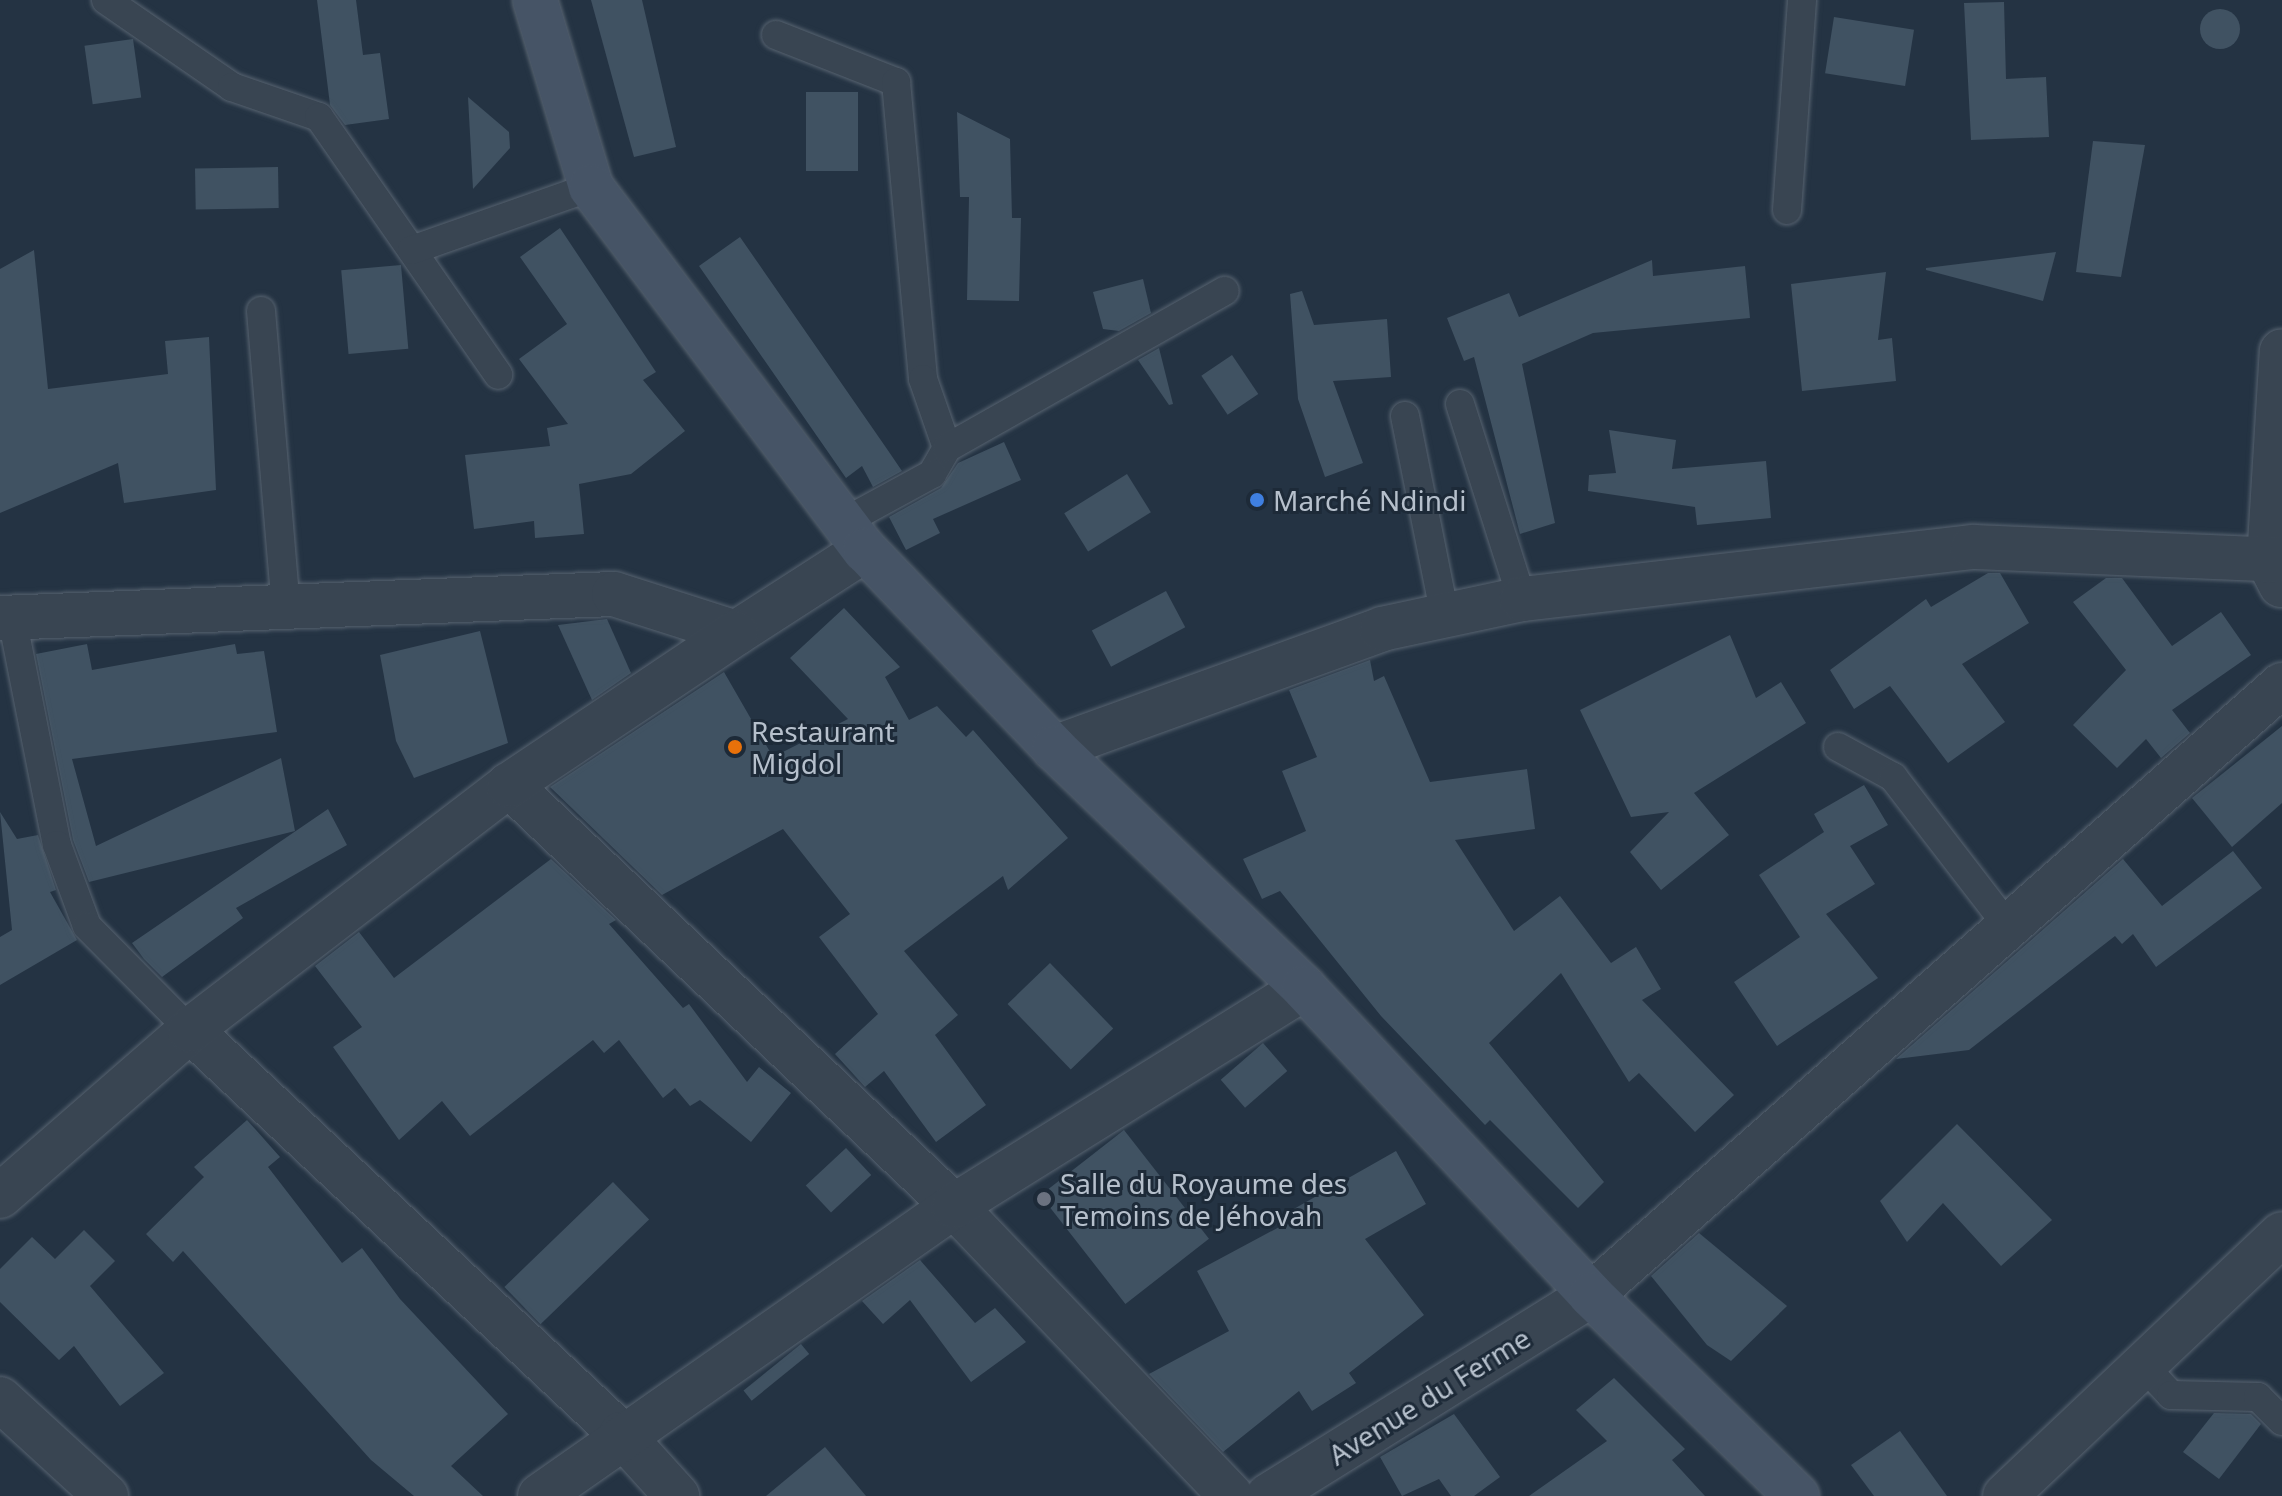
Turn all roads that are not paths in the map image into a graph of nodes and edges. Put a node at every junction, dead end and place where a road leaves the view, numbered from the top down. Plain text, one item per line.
1 (106, 0) edge
2 (535, 0) edge
3 (1802, 0) edge
4 (776, 35) dead end
5 (591, 187) junction
6 (1787, 210) dead end
7 (412, 250) junction
8 (1225, 291) dead end
9 (261, 311) dead end
10 (2282, 351) edge
11 (498, 375) dead end
12 (1460, 404) dead end
13 (1405, 416) dead end
14 (947, 448) junction
15 (854, 536) junction
16 (2278, 569) edge
17 (1522, 599) junction
18 (286, 608) junction
19 (1445, 616) junction
20 (6, 618) edge
21 (736, 633) junction
22 (2282, 685) edge
23 (1838, 747) dead end
24 (1054, 748) junction
25 (509, 785) junction
26 (2010, 929) junction
27 (1304, 988) junction
28 (190, 1030) junction
29 (0, 1196) edge
30 (954, 1206) junction
31 (2282, 1234) edge
32 (1591, 1295) junction
33 (2143, 1365) junction
34 (0, 1399) edge
35 (2282, 1421) edge
36 (621, 1434) junction
37 (106, 1496) edge
38 (540, 1496) edge
39 (677, 1496) edge
40 (1231, 1496) edge
41 (1268, 1496) edge
42 (1797, 1496) edge
43 (2005, 1496) edge

1 - 7 lane
2 - 5 street
3 - 6 lane
4 - 14 lane
5 - 7 lane
5 - 15 street
7 - 11 lane
8 - 14 lane
9 - 18 lane
10 - 16 street
12 - 17 lane
13 - 19 lane
14 - 15 lane
15 - 21 street
15 - 24 street
16 - 17 street
17 - 19 street
18 - 20 street
18 - 21 street
19 - 24 street
20 - 28 lane
21 - 25 street
22 - 26 street, Avenue du Ferme
23 - 26 lane
24 - 27 street
25 - 28 street
25 - 30 street
26 - 32 street, Avenue du Ferme
27 - 30 street
27 - 32 street
28 - 29 street
28 - 36 street
30 - 36 street
30 - 40 street
31 - 33 street
32 - 41 street, Avenue du Ferme
32 - 42 street
33 - 35 lane
33 - 43 street
34 - 37 street
36 - 38 street
36 - 39 street

